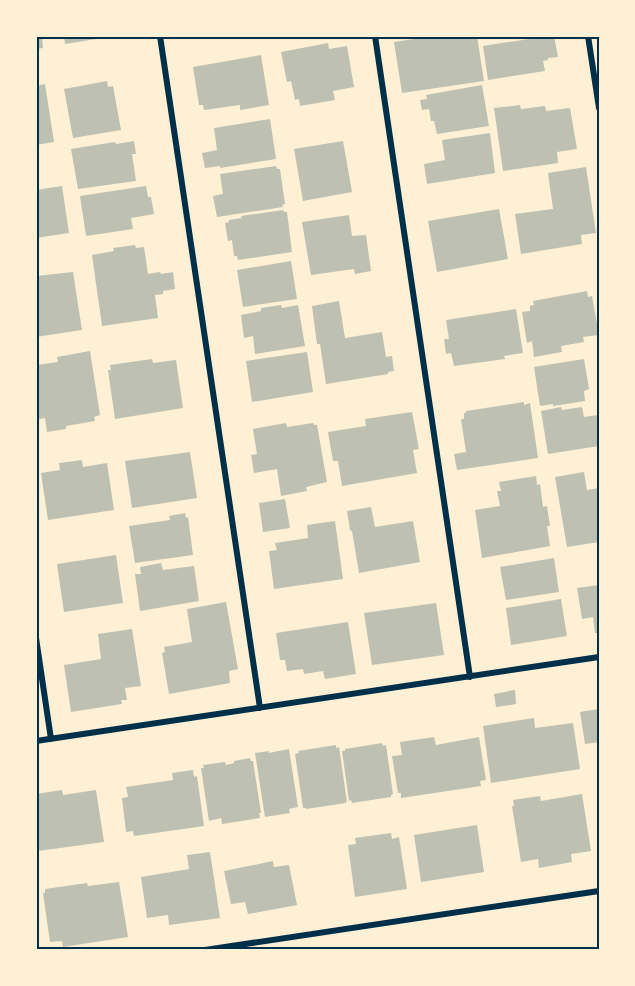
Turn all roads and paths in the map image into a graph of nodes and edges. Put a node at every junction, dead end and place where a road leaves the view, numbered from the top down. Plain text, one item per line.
1 (160, 36) edge
2 (375, 36) edge
3 (588, 36) edge
4 (599, 108) edge
5 (36, 638) edge
6 (599, 657) edge
7 (470, 677) junction
8 (260, 708) junction
9 (51, 739) junction
10 (36, 741) edge
11 (599, 891) edge
12 (205, 950) edge

1 - 8 street
2 - 7 street
3 - 4 street
5 - 9 street
6 - 7 street
7 - 8 street
8 - 9 street
9 - 10 street
11 - 12 street

